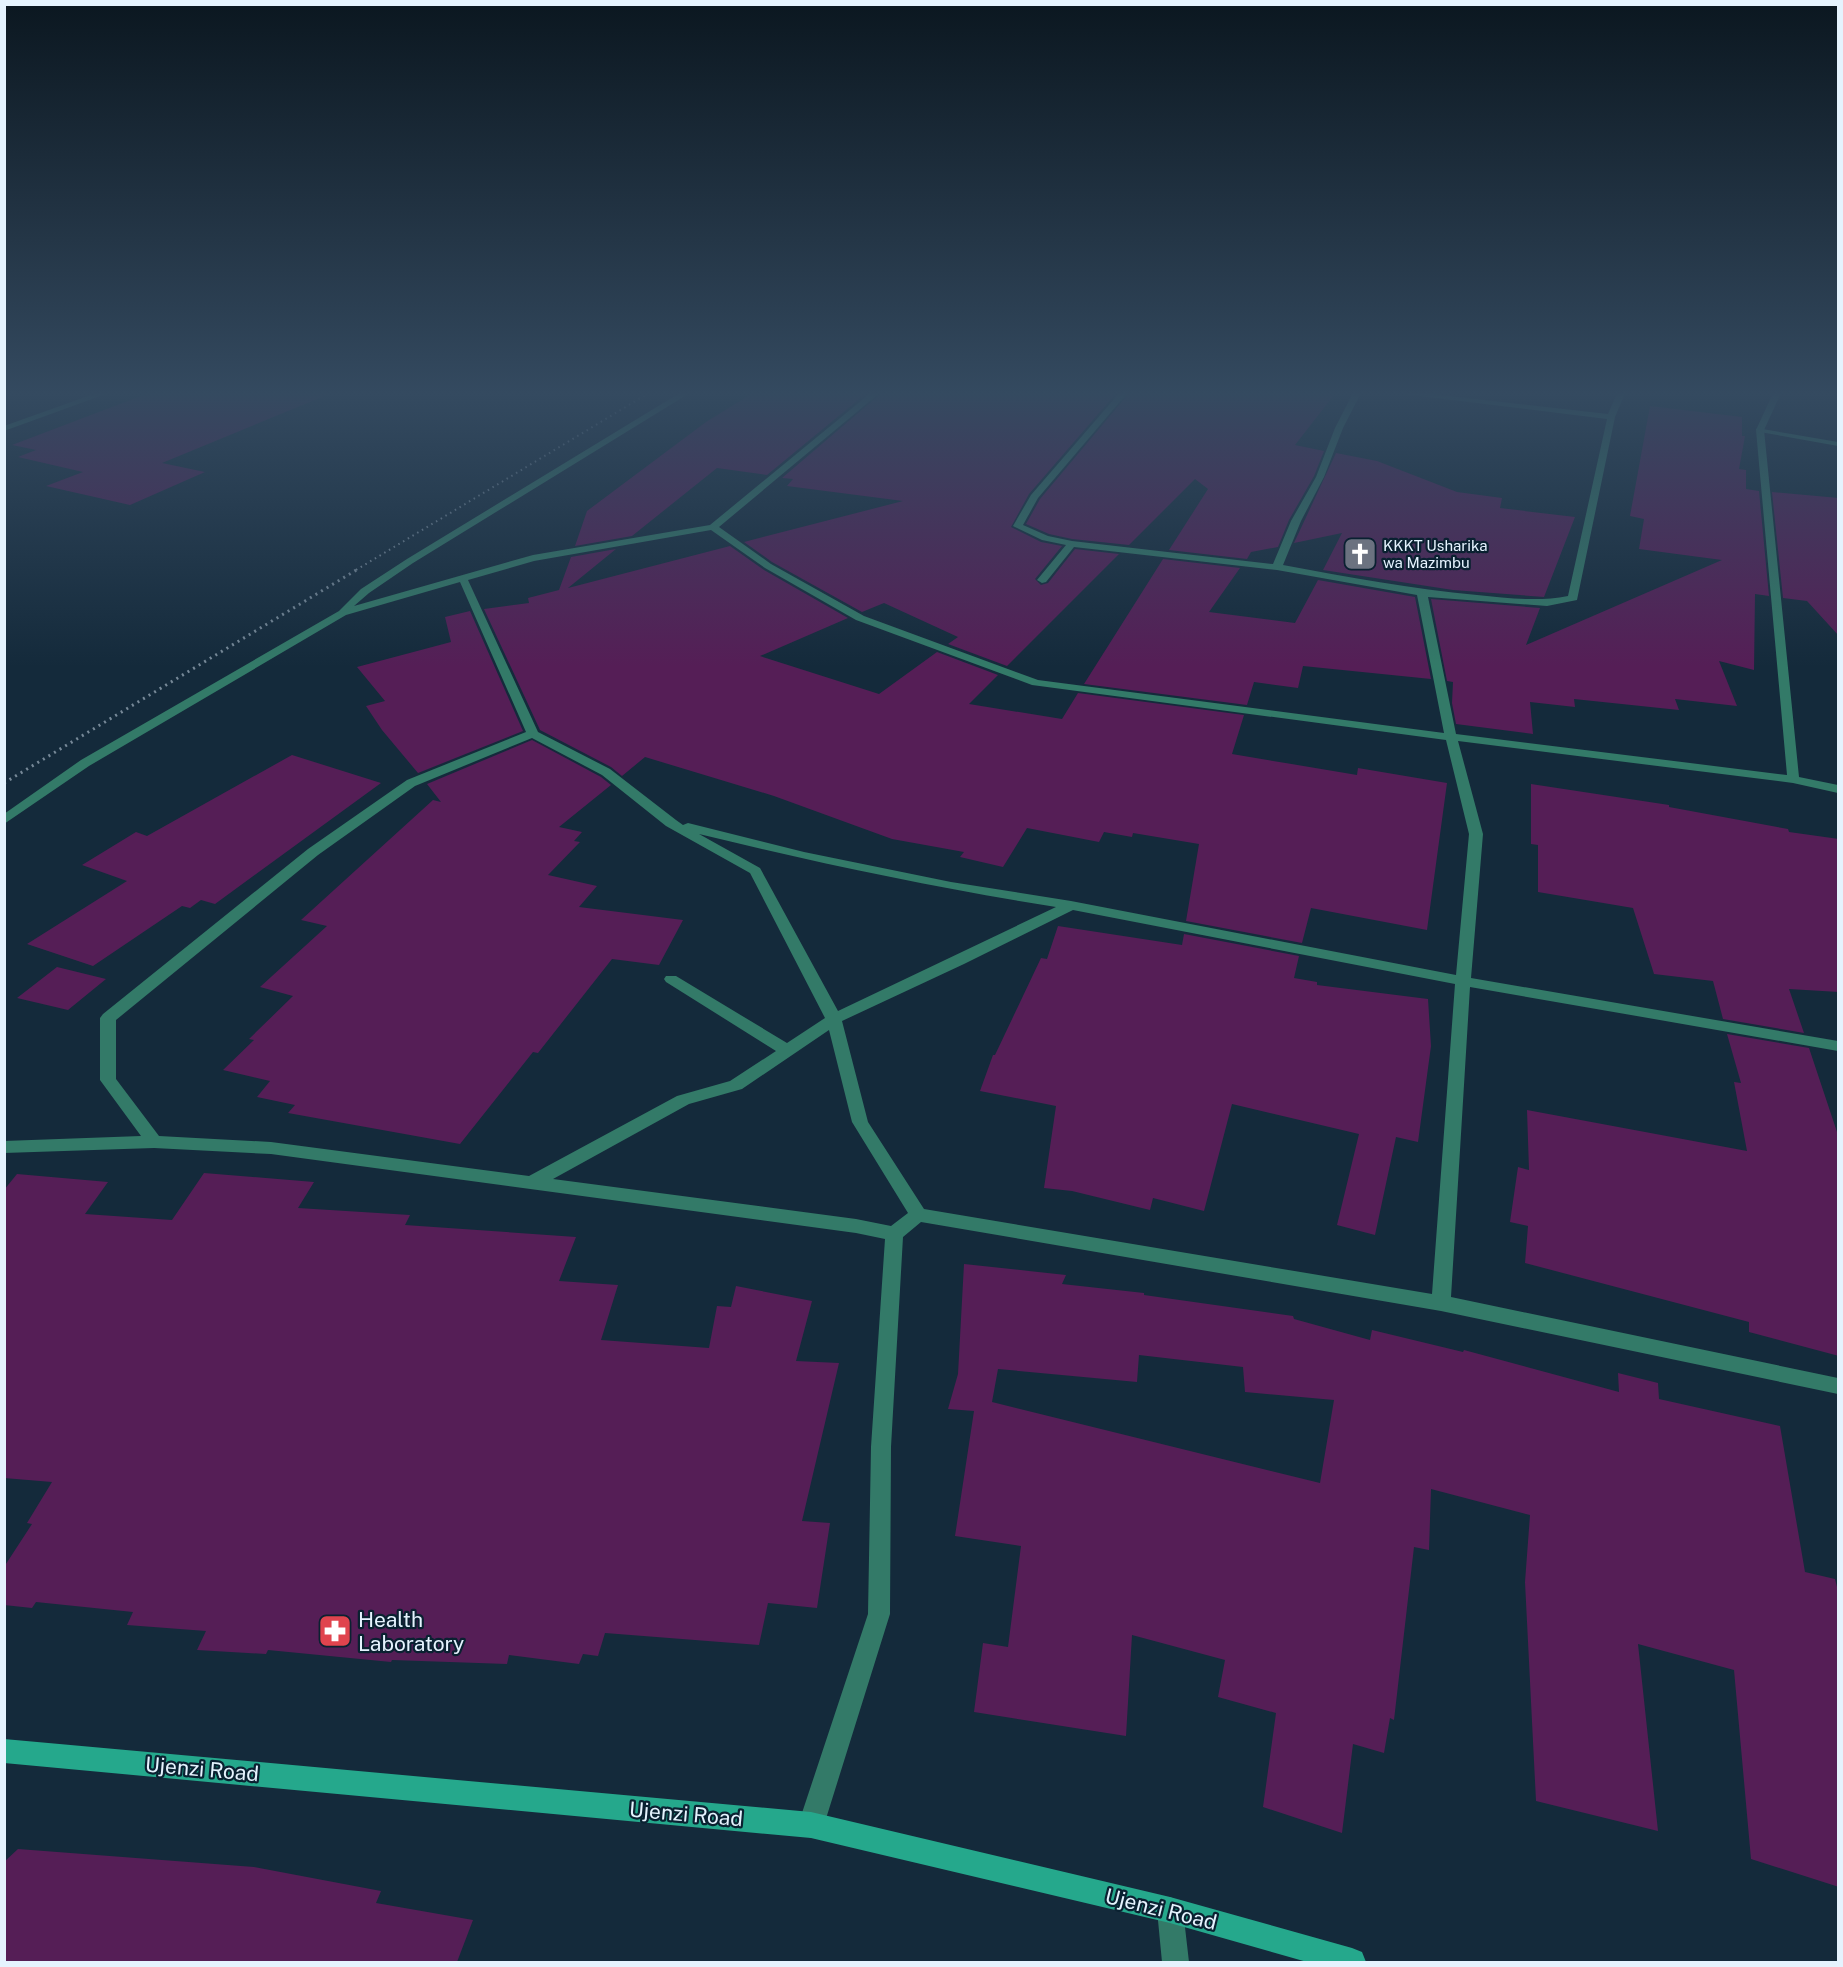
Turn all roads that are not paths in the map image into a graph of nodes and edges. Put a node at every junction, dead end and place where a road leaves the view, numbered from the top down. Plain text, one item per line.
1 (539, 483) edge
2 (767, 483) edge
3 (1046, 483) edge
4 (1317, 483) edge
5 (1597, 483) edge
6 (1765, 483) edge
7 (713, 527) junction
8 (1072, 544) junction
9 (1277, 567) junction
10 (461, 578) junction
11 (1042, 580) dead end
12 (1422, 593) junction
13 (342, 613) junction
14 (533, 734) junction
15 (1451, 737) junction
16 (1792, 779) junction
17 (1839, 789) edge
18 (4, 820) edge
19 (670, 823) junction
20 (1071, 905) junction
21 (671, 979) dead end
22 (1463, 981) junction
23 (834, 1019) junction
24 (1839, 1046) edge
25 (788, 1051) junction
26 (154, 1142) junction
27 (4, 1148) edge
28 (533, 1182) junction
29 (918, 1215) junction
30 (894, 1234) junction
31 (1441, 1303) junction
32 (1839, 1386) edge
33 (4, 1750) edge
34 (811, 1826) junction
35 (1170, 1910) junction
36 (1176, 1962) edge
37 (1352, 1962) edge

1 - 13 street
2 - 7 street
3 - 8 street
4 - 9 street
5 - 12 street
6 - 16 street
7 - 10 street
7 - 15 street
8 - 9 street
8 - 11 street
9 - 12 street
10 - 13 street
10 - 14 street
12 - 15 street
13 - 18 street
14 - 19 street
14 - 26 street
15 - 16 street
15 - 22 street
16 - 17 street
19 - 20 street
19 - 23 street
20 - 22 street
20 - 23 street
21 - 25 street
22 - 24 street
22 - 31 street
23 - 25 street
23 - 29 street
25 - 28 street
26 - 27 street
26 - 28 street
28 - 30 street
29 - 30 street
29 - 31 street
30 - 34 street
31 - 32 street
33 - 34 street, Ujenzi Road
34 - 35 street, Ujenzi Road
35 - 36 street
35 - 37 street, Ujenzi Road

